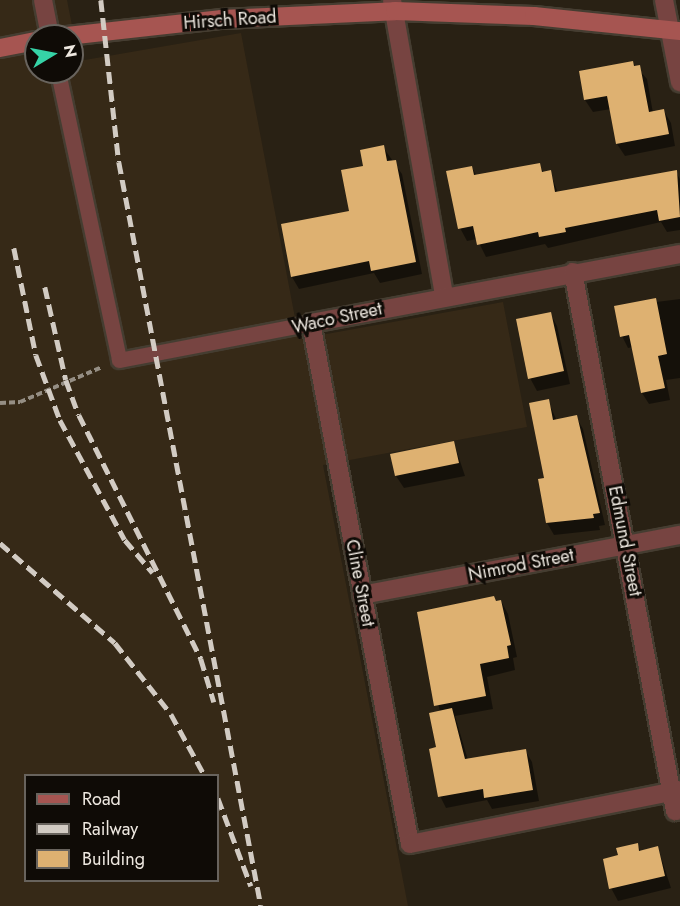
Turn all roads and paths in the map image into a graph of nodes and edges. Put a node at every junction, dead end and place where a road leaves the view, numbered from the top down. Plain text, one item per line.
1 (43, 0) edge
2 (664, 0) edge
3 (393, 6) edge
4 (48, 24) edge
5 (675, 30) edge
6 (84, 34) edge
7 (24, 43) edge
8 (0, 48) edge
9 (680, 82) edge
10 (61, 84) edge
11 (680, 254) edge
12 (573, 272) junction
13 (444, 296) junction
14 (311, 323) junction
15 (119, 360) junction
16 (0, 403) edge
17 (680, 535) edge
18 (626, 545) junction
19 (362, 595) junction
20 (676, 791) edge
21 (675, 811) dead end

1 - 4 street
2 - 5 street
3 - 5 main road, Hirsch Road
3 - 6 main road, Hirsch Road
3 - 13 street
5 - 9 street
7 - 8 main road
10 - 15 lane
11 - 12 street, Waco Street
12 - 13 street, Waco Street
12 - 18 street, Edmund Street
13 - 14 street, Waco Street
14 - 15 lane, Waco Street
14 - 19 street, Cline Street
15 - 16 path
17 - 18 street, Nimrod Street
18 - 19 street, Nimrod Street
18 - 20 street, Edmund Street
19 - 20 street, Cline Street
20 - 21 street, Edmund Street

